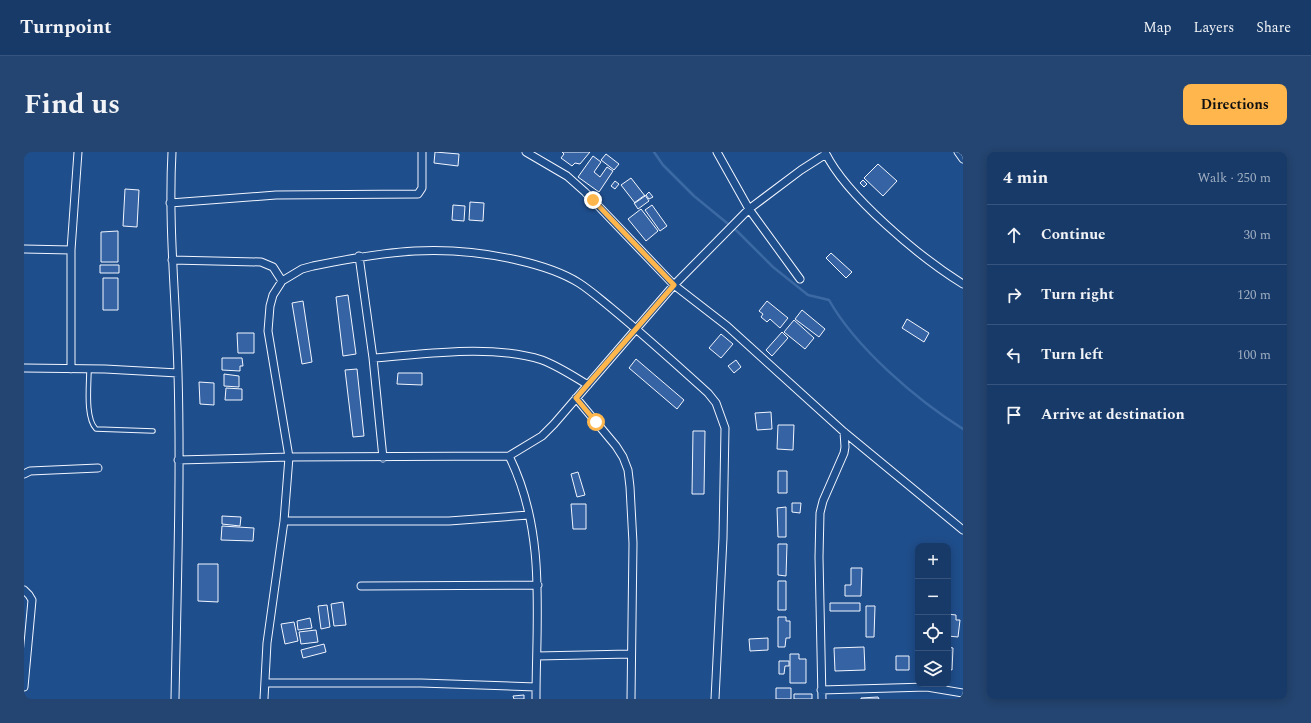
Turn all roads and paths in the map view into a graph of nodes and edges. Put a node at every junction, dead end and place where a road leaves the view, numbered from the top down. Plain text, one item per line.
1 (78, 152) edge
2 (172, 152) edge
3 (422, 152) edge
4 (526, 152) edge
5 (717, 152) edge
6 (958, 152) edge
7 (826, 153) edge
8 (963, 160) edge
9 (170, 203) junction
10 (749, 209) junction
11 (24, 249) edge
12 (71, 250) junction
13 (359, 256) junction
14 (172, 260) junction
15 (800, 279) dead end
16 (282, 281) junction
17 (963, 284) edge
18 (674, 285) junction
19 (636, 328) junction
20 (373, 358) junction
21 (24, 368) edge
22 (71, 369) junction
23 (89, 369) junction
24 (178, 373) junction
25 (588, 385) junction
26 (576, 398) junction
27 (153, 431) dead end
28 (844, 432) junction
29 (510, 456) junction
30 (289, 457) junction
31 (383, 458) junction
32 (178, 460) junction
33 (98, 468) dead end
34 (24, 474) edge
35 (529, 515) junction
36 (284, 521) junction
37 (963, 530) edge
38 (538, 584) junction
39 (361, 586) dead end
40 (24, 590) edge
41 (630, 654) junction
42 (537, 656) junction
43 (265, 683) junction
44 (24, 687) edge
45 (536, 687) junction
46 (821, 690) junction
47 (963, 693) edge
48 (174, 699) edge
49 (264, 699) edge
50 (536, 699) edge
51 (631, 699) edge
52 (715, 699) edge
53 (822, 699) edge

1 - 12 street
2 - 9 street
3 - 9 street
4 - 18 street
5 - 10 street
6 - 8 street
7 - 10 street
7 - 17 street
9 - 14 street
10 - 15 street
10 - 18 street
11 - 12 street
12 - 22 street
13 - 16 street
13 - 19 street
13 - 20 street
14 - 16 street
14 - 24 street
16 - 30 street
18 - 19 street
18 - 28 street
19 - 25 street
19 - 52 street
20 - 25 street
20 - 31 street
21 - 22 street
22 - 23 street
23 - 24 street
23 - 27 lane
24 - 32 street
25 - 26 street
26 - 29 street
26 - 41 street
28 - 37 street
28 - 46 street
29 - 31 street
29 - 35 street
30 - 31 street
30 - 32 street
30 - 36 street
32 - 48 street
33 - 34 street
35 - 36 street
35 - 38 street
36 - 43 street
38 - 39 street
38 - 42 street
40 - 44 street
41 - 42 street
41 - 51 street
42 - 45 street
43 - 45 street
43 - 49 street
45 - 50 street
46 - 47 street
46 - 53 street

